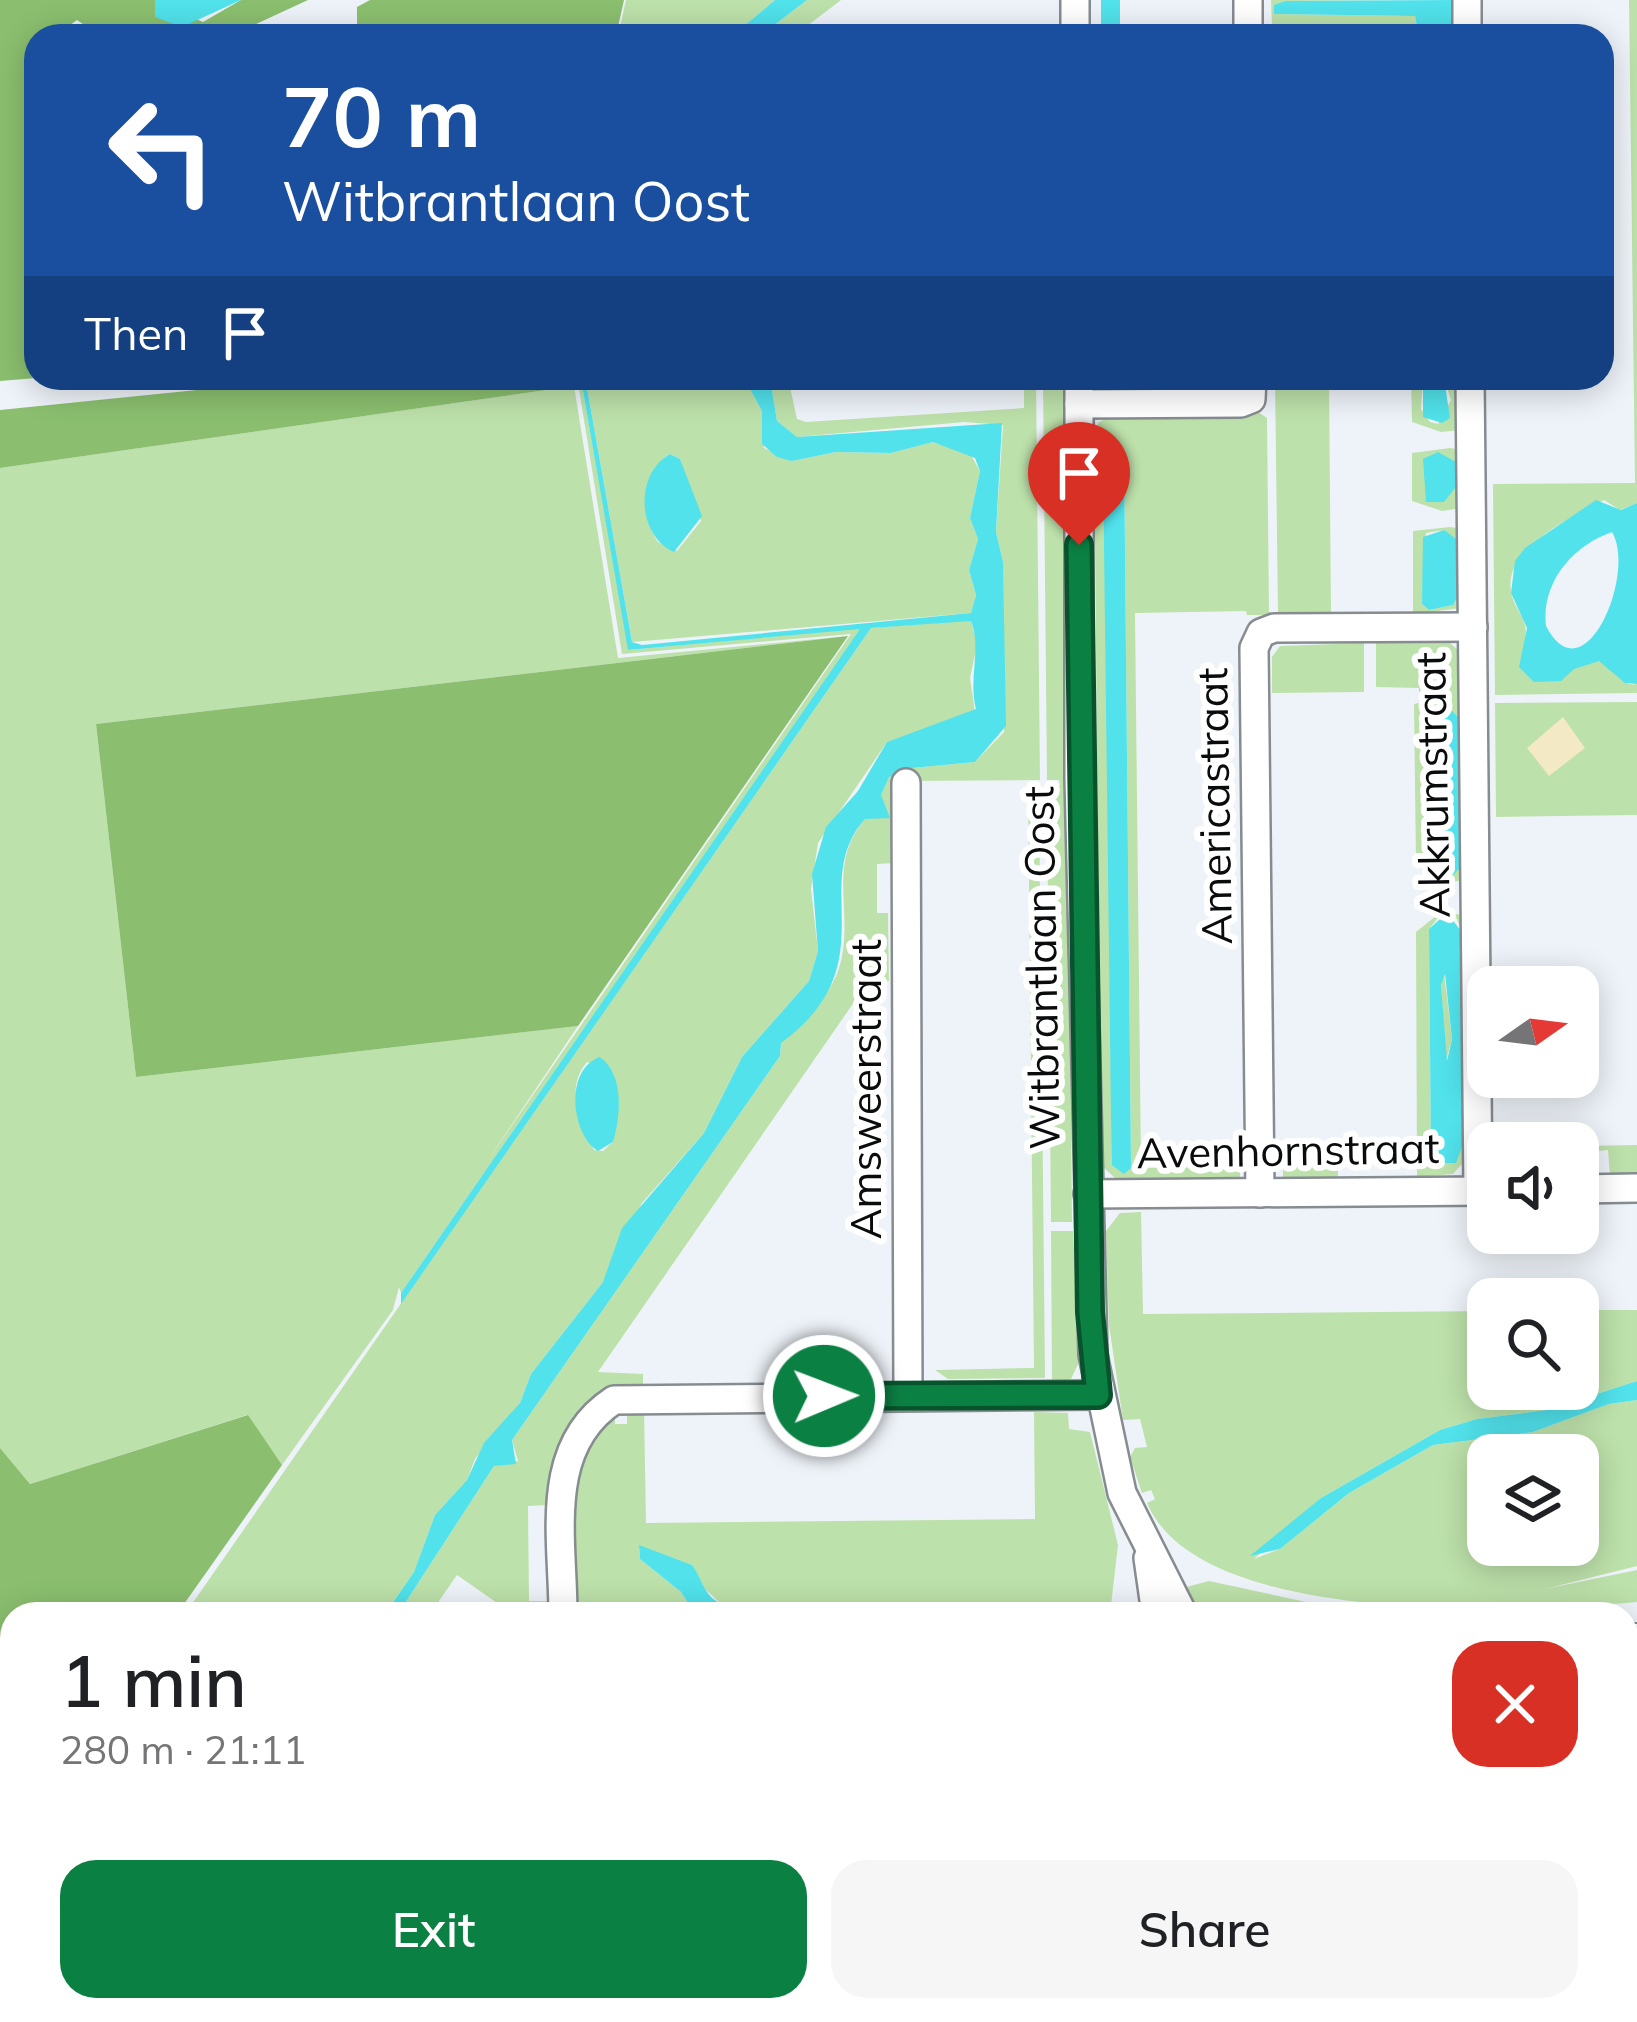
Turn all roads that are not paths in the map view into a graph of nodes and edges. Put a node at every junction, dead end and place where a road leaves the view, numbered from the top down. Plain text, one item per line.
1 (1251, 390) edge
2 (1470, 390) edge
3 (1079, 391) edge
4 (1473, 626) junction
5 (906, 783) dead end
6 (1482, 1122) edge
7 (1637, 1188) edge
8 (1599, 1189) edge
9 (1467, 1191) edge
10 (1260, 1192) junction
11 (1088, 1194) junction
12 (908, 1395) junction
13 (1098, 1395) junction
14 (1147, 1548) junction
15 (563, 1602) edge
16 (1154, 1602) edge
17 (1176, 1602) edge

1 - 3 street
2 - 4 street, Akkrumstraat
3 - 11 street, Witbrantlaan Oost
4 - 6 street, Akkrumstraat
4 - 10 street, Americastraat
5 - 12 street, Amsweerstraat
7 - 8 street
9 - 10 street, Avenhornstraat
10 - 11 street, Avenhornstraat
11 - 13 street, Witbrantlaan Oost
12 - 13 street
12 - 15 street
13 - 14 street, Witbrantlaan Oost
14 - 16 street, Witbrantlaan Oost
14 - 17 street, Witbrantlaan Oost

